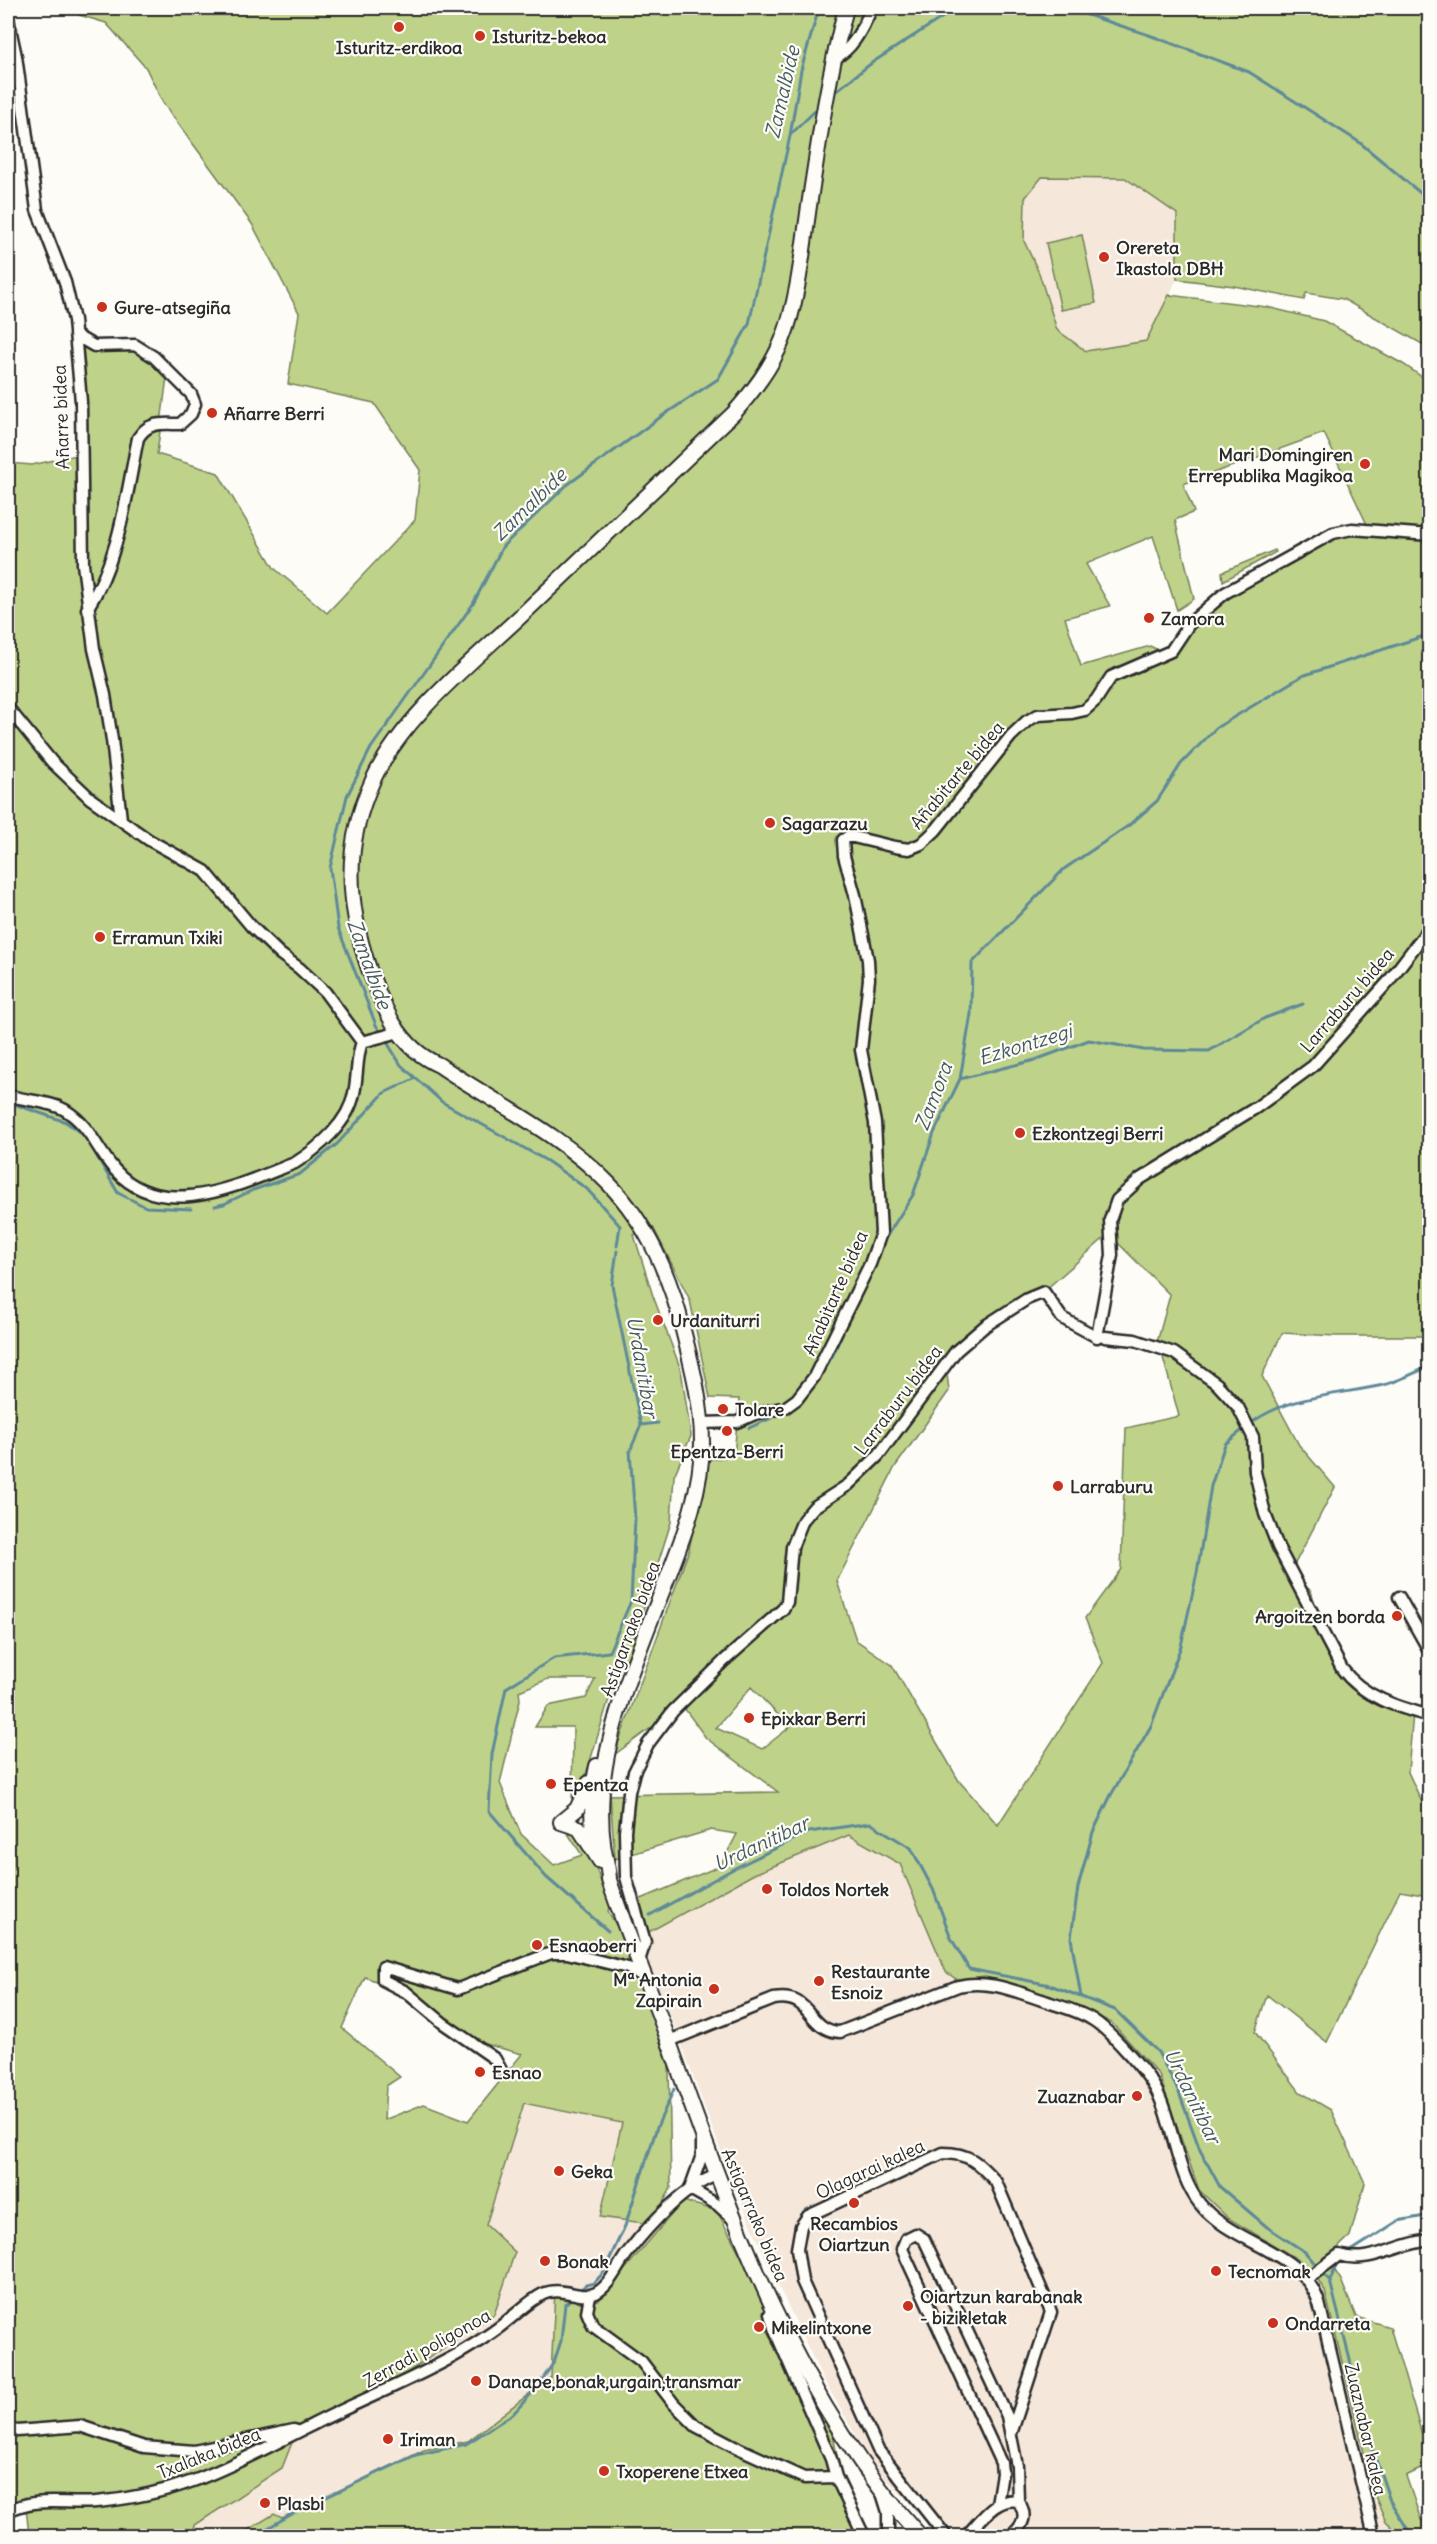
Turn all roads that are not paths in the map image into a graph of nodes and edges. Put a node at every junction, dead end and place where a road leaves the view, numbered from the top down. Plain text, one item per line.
1 (846, 8) edge
2 (872, 8) edge
3 (8, 19) edge
4 (834, 59) junction
5 (75, 335) junction
6 (1430, 535) edge
7 (87, 609) junction
8 (8, 708) edge
9 (121, 819) junction
10 (1430, 927) edge
11 (370, 972) junction
12 (396, 1013) junction
13 (392, 1034) junction
14 (366, 1041) junction
15 (434, 1059) junction
16 (8, 1095) edge
17 (1105, 1337) dead end
18 (701, 1423) junction
19 (1399, 1597) dead end
20 (1430, 1652) edge
21 (1430, 1716) edge
22 (617, 1718) junction
23 (596, 1768) junction
24 (601, 1804) junction
25 (588, 1818) junction
26 (602, 1858) junction
27 (630, 1891) junction
28 (615, 1897) junction
29 (639, 1961) junction
30 (645, 1977) junction
31 (669, 2042) junction
32 (501, 2070) dead end
33 (702, 2135) junction
34 (717, 2175) junction
35 (690, 2189) junction
36 (735, 2220) junction
37 (1430, 2240) edge
38 (1311, 2276) junction
39 (586, 2295) junction
40 (775, 2310) junction
41 (312, 2425) junction
42 (8, 2429) edge
43 (1012, 2434) junction
44 (993, 2445) junction
45 (836, 2476) junction
46 (879, 2487) junction
47 (1018, 2501) junction
48 (997, 2504) junction
49 (8, 2511) edge
50 (864, 2536) edge
51 (888, 2536) edge
52 (920, 2536) edge
53 (946, 2536) edge
54 (966, 2536) edge
55 (1011, 2536) edge
56 (1374, 2536) edge

1 - 4 main road
2 - 4 street
3 - 5 street, Añarre bidea
4 - 11 main road
5 - 7 street, Añarre bidea
5 - 7 street
6 - 18 street, Añabitarte bidea
7 - 9 street, Añarre bidea
8 - 9 street
9 - 14 street
10 - 27 street, Larraburu bidea
11 - 12 main road
11 - 13 main road
12 - 13 main road
12 - 15 main road
13 - 14 street
13 - 15 main road
14 - 16 street
15 - 18 main road, Astigarrako bidea
17 - 21 street
18 - 22 main road, Astigarrako bidea
19 - 20 street
22 - 23 main road, Astigarrako bidea
22 - 24 main road, Astigarrako bidea
23 - 25 main road, Astigarrako bidea
23 - 26 main road
24 - 25 main road
24 - 26 main road, Astigarrako bidea
25 - 26 main road, Astigarrako bidea
26 - 28 main road, Astigarrako bidea
27 - 28 street
27 - 29 street, Larraburu bidea
28 - 29 main road, Astigarrako bidea
29 - 30 main road, Astigarrako bidea
30 - 31 main road, Astigarrako bidea
30 - 32 street
31 - 33 main road, Astigarrako bidea
31 - 38 street, Zuaznabar kalea
33 - 34 main road, Astigarrako bidea
33 - 35 street
34 - 35 street
34 - 36 main road, Astigarrako bidea
35 - 36 street
35 - 39 street
36 - 40 main road, Astigarrako bidea
37 - 38 street
38 - 56 street, Zuaznabar kalea
39 - 41 street, Zerradi poligonoa
39 - 45 street
40 - 45 street
40 - 46 main road, Astigarrako bidea
41 - 42 street
41 - 49 street, Txalaka bidea
43 - 44 street
43 - 44 street, Olagarai kalea
43 - 47 street, Olagarai kalea
43 - 53 street, Olagarai kalea
44 - 48 street, Olagarai kalea
45 - 50 street
46 - 51 street
46 - 52 main road, Astigarrako bidea
47 - 48 street
47 - 55 street, Olagarai kalea
48 - 54 street

